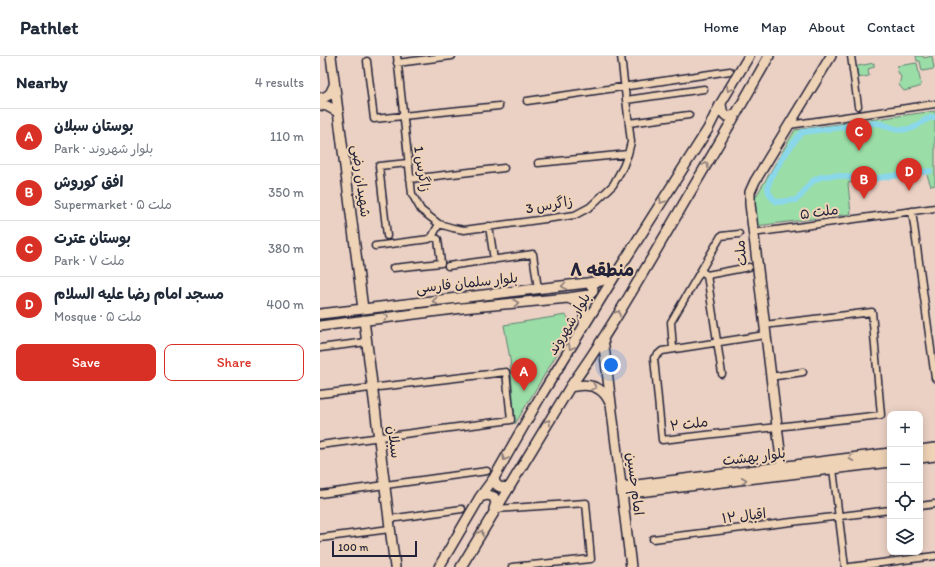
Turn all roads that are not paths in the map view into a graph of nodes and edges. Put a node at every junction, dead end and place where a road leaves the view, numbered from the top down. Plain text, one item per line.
1 (331, 56) edge
2 (397, 56) edge
3 (452, 56) edge
4 (621, 56) edge
5 (749, 56) edge
6 (769, 56) edge
7 (831, 56) edge
8 (851, 56) edge
9 (367, 61) dead end
10 (397, 63) junction
11 (730, 71) dead end
12 (335, 84) junction
13 (625, 87) junction
14 (704, 89) dead end
15 (626, 100) junction
16 (526, 101) dead end
17 (321, 102) edge
18 (721, 103) junction
19 (935, 104) edge
20 (499, 106) dead end
21 (858, 106) dead end
22 (338, 112) junction
23 (737, 113) junction
24 (689, 115) dead end
25 (404, 117) junction
26 (629, 123) junction
27 (789, 125) junction
28 (708, 129) junction
29 (722, 136) junction
30 (628, 154) junction
31 (408, 162) junction
32 (538, 163) dead end
33 (504, 168) dead end
34 (410, 179) junction
35 (935, 208) edge
36 (912, 211) junction
37 (439, 224) junction
38 (489, 226) junction
39 (753, 233) junction
40 (739, 234) dead end
41 (387, 236) dead end
42 (432, 237) junction
43 (375, 246) dead end
44 (494, 260) junction
45 (448, 266) dead end
46 (749, 266) dead end
47 (393, 268) dead end
48 (700, 271) junction
49 (616, 274) junction
50 (707, 275) junction
51 (587, 283) junction
52 (538, 289) junction
53 (568, 298) junction
54 (363, 309) junction
55 (320, 314) edge
56 (364, 320) junction
57 (764, 325) junction
58 (320, 326) edge
59 (584, 326) junction
60 (765, 335) junction
61 (603, 338) junction
62 (367, 342) junction
63 (718, 342) junction
64 (320, 348) edge
65 (673, 349) junction
66 (803, 372) dead end
67 (722, 374) dead end
68 (770, 377) junction
69 (935, 378) edge
70 (570, 387) junction
71 (373, 388) junction
72 (320, 394) edge
73 (611, 404) junction
74 (776, 426) junction
75 (379, 438) junction
76 (320, 445) edge
77 (935, 448) edge
78 (923, 450) edge
79 (887, 454) edge
80 (935, 456) edge
81 (923, 458) edge
82 (887, 462) edge
83 (832, 465) junction
84 (782, 467) junction
85 (490, 475) junction
86 (385, 485) junction
87 (508, 487) junction
88 (622, 491) junction
89 (320, 494) edge
90 (480, 497) junction
91 (935, 504) edge
92 (923, 506) edge
93 (462, 509) dead end
94 (887, 510) edge
95 (494, 511) junction
96 (839, 517) junction
97 (389, 519) junction
98 (390, 529) junction
99 (320, 538) edge
100 (652, 539) dead end
101 (935, 556) edge
102 (395, 567) edge
103 (439, 567) edge
104 (461, 567) edge
105 (512, 567) edge
106 (631, 567) edge
107 (845, 567) edge
108 (850, 567) edge

1 - 12 main road, شهیدان رضی
2 - 10 street, زاگرس 1
3 - 10 street
4 - 13 street, زاگرس 3
5 -> 18 main road, بلوار شهروند
6 - 23 main road
7 - 27 main road, ملت
8 - 21 street
9 - 25 street
10 - 25 street, زاگرس 1
11 - 13 street
12 - 17 main road
12 - 22 main road, شهیدان رضی
13 - 15 street, زاگرس 3
13 - 16 street
14 - 15 street
15 - 26 street, زاگرس 3
17 - 22 main road
18 - 23 main road
18 - 28 main road, بلوار شهروند
19 - 27 street
20 - 25 street
22 - 54 main road, شهیدان رضی
23 - 29 main road
24 - 26 street
25 - 31 street, زاگرس 1
26 - 30 street, زاگرس 3
27 - 39 main road, ملت
28 - 29 main road
28 -> 49 main road, بلوار شهروند
61 -> 29 main road
30 - 32 street
30 - 38 street, زاگرس 3
31 - 34 street, زاگرس 1
31 - 41 street
33 - 34 street
34 - 37 street, زاگرس 1
35 - 36 street, ملت ۵
36 - 39 street, ملت ۵
36 - 69 street
37 - 38 street, زاگرس 1
37 - 42 street
38 - 44 street
39 - 57 main road, ملت
40 - 48 street
42 - 43 street
42 - 47 street
44 - 45 street
44 - 52 street
46 - 50 street
48 - 50 street
48 - 65 street
49 - 51 main road, بلوار سلمان فارسی
49 - 59 main road, بلوار شهروند
50 - 63 street
51 -> 52 main road, بلوار سلمان فارسی
51 - 53 main road, بلوار سلمان فارسی
52 -> 54 main road, بلوار سلمان فارسی
56 -> 53 main road, بلوار سلمان فارسی
53 - 59 main road
54 - 55 main road, بلوار سلمان فارسی
56 - 58 main road, بلوار سلمان فارسی
56 - 62 main road, سبلان
57 - 60 main road, ملت
57 - 74 street
59 -> 85 main road, بلوار شهروند
60 - 63 street
60 - 68 main road, ملت
61 - 70 main road
61 - 73 main road, امام حسین
62 - 64 street
62 - 71 main road, سبلان
63 - 65 street
63 - 67 street
65 - 74 street, ملت ۲
66 - 68 street
68 - 74 main road, ملت
70 -> 73 main road
87 -> 70 main road
71 - 72 street
71 - 75 main road, سبلان
71 - 75 street
73 - 88 main road, امام حسین
74 - 84 main road, ملت
75 - 76 street
75 - 86 main road, سبلان
77 - 78 main road
79 -> 83 main road, بلوار بهشت
80 - 81 main road
82 - 83 main road, بلوار بهشت
83 - 84 main road, بلوار بهشت
88 -> 83 main road, بلوار بهشت
83 - 96 street
84 - 88 main road, بلوار بهشت
85 - 86 street
85 - 87 main road
85 - 90 main road, بلوار شهروند
86 - 89 street
86 - 97 main road, سبلان
87 - 95 main road
88 - 106 main road, امام حسین
90 - 95 main road
90 - 103 main road, بلوار شهروند
91 - 92 street
93 - 97 street
94 - 96 street, اقبال ۱۲
104 -> 95 main road
95 - 105 street
96 - 100 street, اقبال ۱۲
96 - 107 street
97 - 98 main road, سبلان
98 - 99 street
98 - 102 main road, سبلان
101 - 108 street

